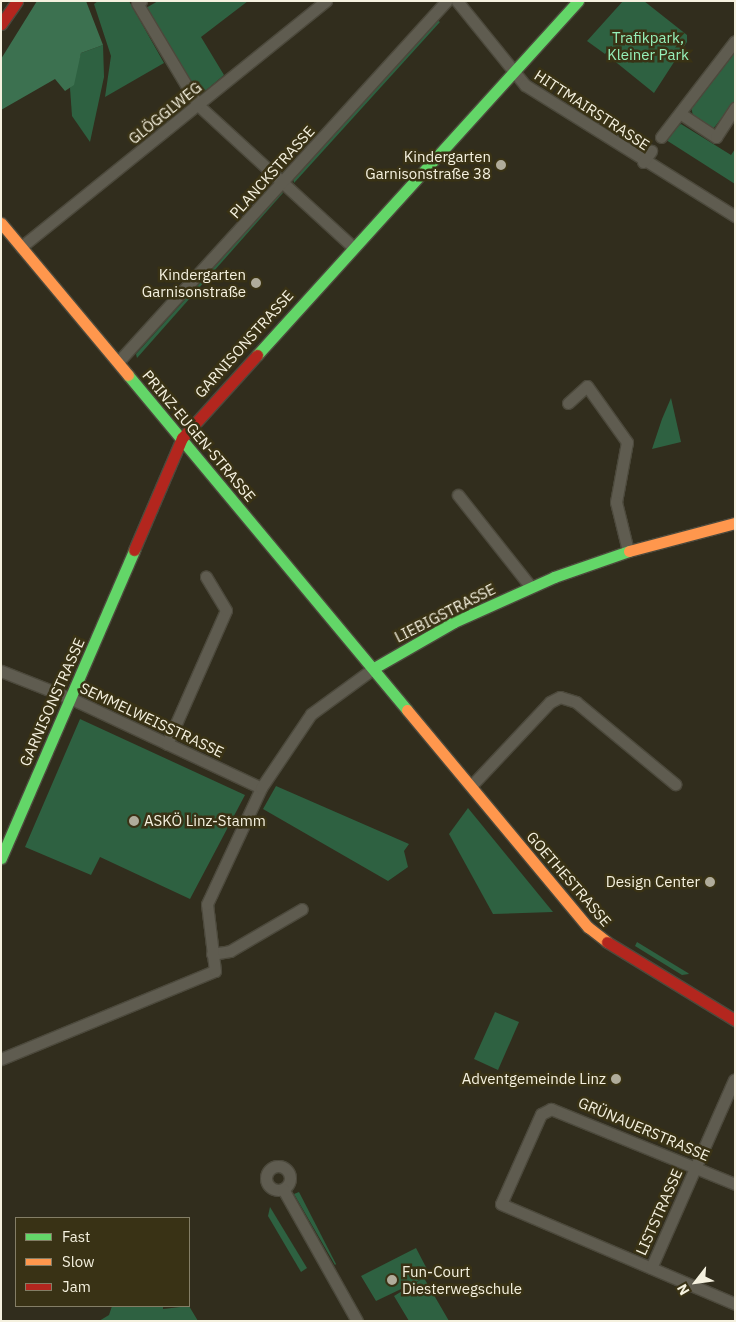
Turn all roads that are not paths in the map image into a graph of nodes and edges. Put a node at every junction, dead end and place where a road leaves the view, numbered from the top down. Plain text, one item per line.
1 (17, 1) edge
2 (141, 1) edge
3 (326, 1) edge
4 (447, 1) edge
5 (457, 1) edge
6 (578, 1) edge
7 (1, 24) edge
8 (735, 41) edge
9 (512, 72) junction
10 (198, 105) junction
11 (735, 108) edge
12 (681, 114) junction
13 (661, 137) dead end
14 (651, 151) dead end
15 (643, 162) junction
16 (282, 182) junction
17 (735, 216) edge
18 (1, 223) edge
19 (21, 246) junction
20 (353, 247) junction
21 (118, 362) junction
22 (568, 403) dead end
23 (182, 438) junction
24 (458, 496) dead end
25 (735, 523) edge
26 (628, 551) junction
27 (206, 577) dead end
28 (531, 587) junction
29 (374, 668) junction
30 (1, 671) edge
31 (70, 698) junction
32 (168, 744) junction
33 (675, 784) dead end
34 (471, 786) junction
35 (261, 788) junction
36 (1, 858) edge
37 (302, 909) dead end
38 (212, 954) junction
39 (735, 1020) edge
40 (1, 1059) edge
41 (733, 1083) edge
42 (695, 1167) junction
43 (735, 1184) edge
44 (283, 1189) dead end
45 (651, 1268) junction
46 (735, 1304) edge
47 (357, 1321) edge

1 - 7 main road
2 - 10 street
3 - 10 street, GLÖGGLWEG
4 - 16 street, PLANCKSTRASSE
5 - 9 street, HITTMAIRSTRASSE
6 - 9 main road, GARNISONSTRASSE
8 - 12 street
9 - 15 street, HITTMAIRSTRASSE
9 - 20 main road, GARNISONSTRASSE
10 - 16 street
10 - 19 street, GLÖGGLWEG
11 - 12 street
12 - 13 street
14 - 15 street
15 - 17 street, HITTMAIRSTRASSE
16 - 20 street
16 - 21 street, PLANCKSTRASSE
18 - 19 main road, PRINZ-EUGEN-STRASSE
19 - 21 main road, PRINZ-EUGEN-STRASSE
20 - 23 main road, GARNISONSTRASSE
21 - 23 main road, PRINZ-EUGEN-STRASSE
22 - 26 street
23 - 29 main road, PRINZ-EUGEN-STRASSE
23 - 31 main road, GARNISONSTRASSE
24 - 28 street
25 - 26 main road, LIEBIGSTRASSE
26 - 28 main road, LIEBIGSTRASSE
27 - 32 street
28 - 29 main road, LIEBIGSTRASSE
29 - 34 main road, GOETHESTRASSE
29 - 35 street
30 - 31 street, SEMMELWEISSTRASSE
31 - 32 street, SEMMELWEISSTRASSE
31 - 36 main road, GARNISONSTRASSE
32 - 35 street, SEMMELWEISSTRASSE
33 - 34 street
34 - 39 main road, GOETHESTRASSE
35 - 38 street
37 - 38 street
38 - 40 street
41 - 42 street, LISTSTRASSE
42 - 43 street, GRÜNAUERSTRASSE
42 - 45 street, LISTSTRASSE
42 - 45 street, GRÜNAUERSTRASSE
44 - 47 street
45 - 46 street

